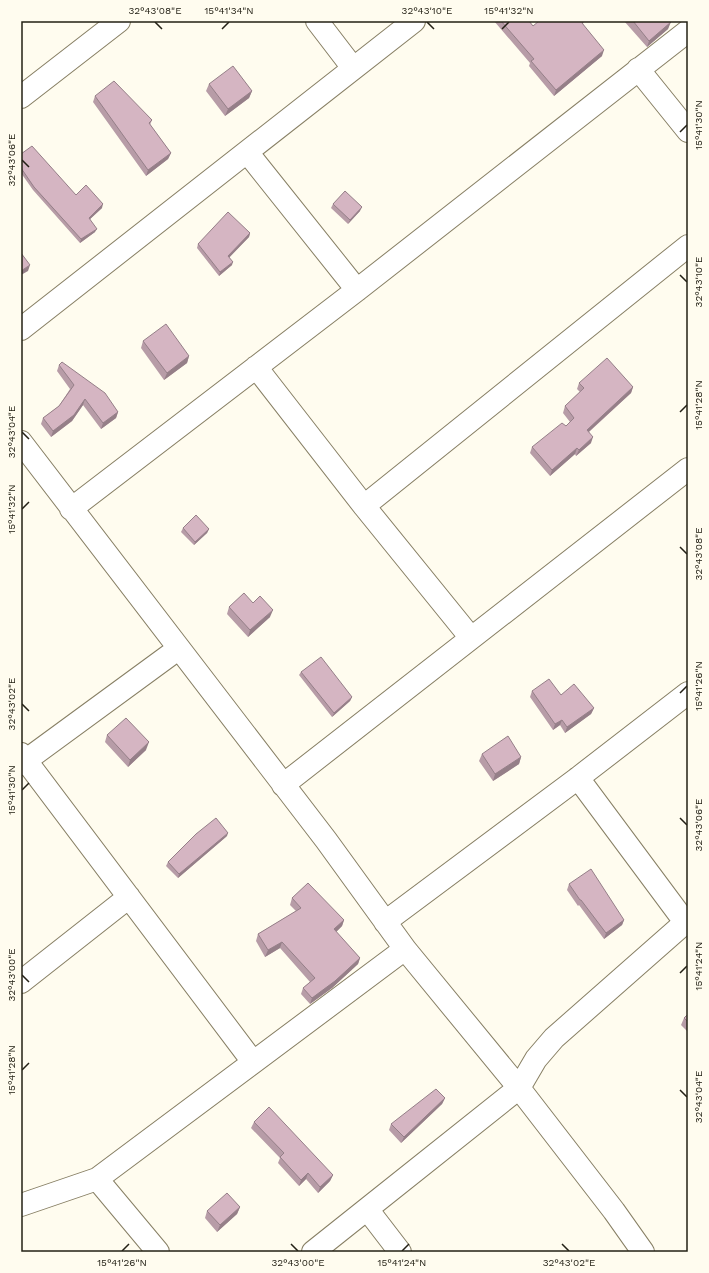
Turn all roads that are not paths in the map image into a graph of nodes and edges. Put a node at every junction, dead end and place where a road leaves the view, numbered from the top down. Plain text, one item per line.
1 (118, 21) edge
2 (318, 21) edge
3 (414, 21) edge
4 (688, 31) edge
5 (353, 68) junction
6 (638, 69) junction
7 (21, 97) edge
8 (688, 131) edge
9 (246, 152) junction
10 (688, 246) edge
11 (357, 290) junction
12 (21, 329) edge
13 (256, 367) junction
14 (21, 442) edge
15 (688, 469) edge
16 (364, 506) junction
17 (71, 509) junction
18 (470, 638) junction
19 (178, 649) junction
20 (688, 693) edge
21 (23, 759) edge
22 (578, 778) junction
23 (283, 785) junction
24 (129, 898) junction
25 (686, 921) edge
26 (385, 922) junction
27 (405, 949) junction
28 (21, 982) edge
29 (253, 1062) junction
30 (519, 1088) junction
31 (97, 1179) junction
32 (21, 1205) edge
33 (367, 1209) junction
34 (158, 1252) edge
35 (313, 1252) edge
36 (400, 1252) edge
37 (643, 1252) edge

1 - 7 street
2 - 5 street
3 - 5 street
4 - 6 street
5 - 9 street
6 - 8 street
6 - 11 street
9 - 11 street
9 - 12 street
10 - 16 street
11 - 13 street
13 - 16 street
13 - 17 street
14 - 17 street
15 - 18 street
16 - 18 street
17 - 19 street
18 - 23 street
19 - 21 street
19 - 23 street
20 - 22 street
21 - 24 street
22 - 25 street
22 - 26 street
23 - 26 street
24 - 28 street
24 - 29 street
25 - 30 street
26 - 27 street
27 - 29 street
27 - 30 street
29 - 31 street
30 - 33 street
30 - 37 street
31 - 32 street
31 - 34 street
33 - 35 street
33 - 36 street

